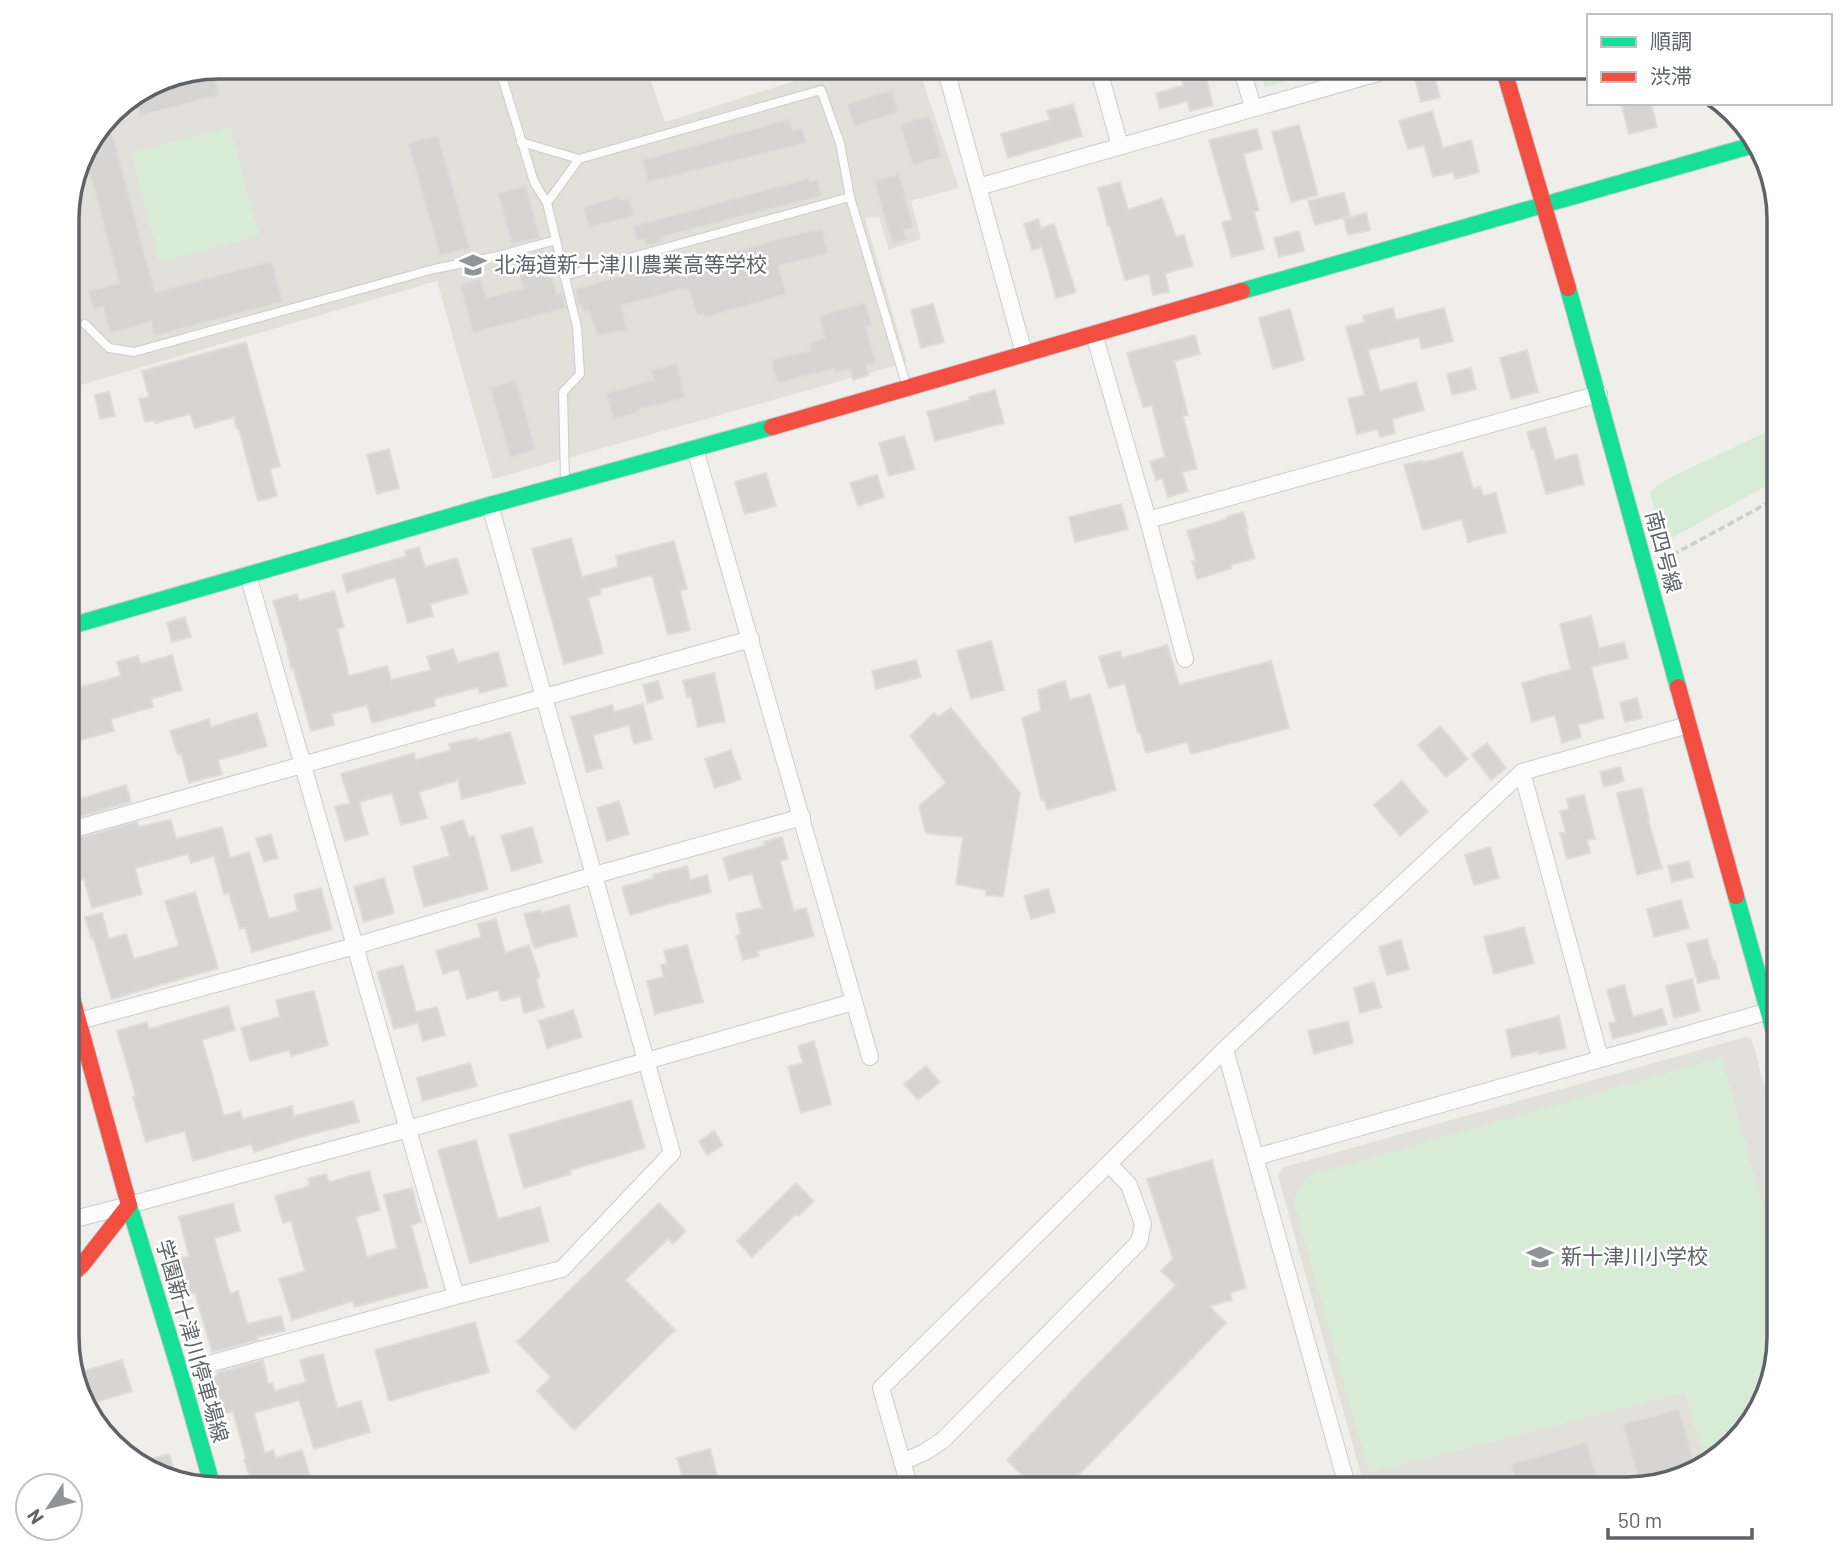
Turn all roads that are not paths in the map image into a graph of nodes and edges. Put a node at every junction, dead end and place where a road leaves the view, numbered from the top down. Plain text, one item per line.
1 (503, 79) edge
2 (949, 79) edge
3 (1102, 79) edge
4 (1245, 79) edge
5 (1351, 79) edge
6 (1507, 79) edge
7 (1253, 107) junction
8 (521, 142) junction
9 (1121, 146) junction
10 (1748, 147) edge
11 (579, 159) junction
12 (978, 187) junction
13 (850, 197) junction
14 (547, 203) junction
15 (1544, 204) junction
16 (556, 240) junction
17 (564, 276) junction
18 (85, 324) dead end
19 (1094, 334) junction
20 (1024, 353) junction
21 (906, 387) junction
22 (1599, 394) junction
23 (695, 449) junction
24 (565, 484) junction
25 (490, 505) junction
26 (1148, 520) junction
27 (248, 575) junction
28 (79, 623) edge
29 (751, 639) junction
30 (1185, 659) dead end
31 (544, 698) junction
32 (1688, 725) junction
33 (304, 766) junction
34 (1522, 772) junction
35 (802, 817) junction
36 (79, 828) edge
37 (595, 874) junction
38 (355, 946) junction
39 (853, 1002) junction
40 (1767, 1004) edge
41 (1767, 1012) edge
42 (79, 1021) joint
43 (1225, 1049) junction
44 (870, 1057) dead end
45 (1600, 1058) junction
46 (647, 1061) junction
47 (408, 1129) junction
48 (1256, 1157) junction
49 (1109, 1164) junction
50 (130, 1205) junction
51 (79, 1218) edge
52 (79, 1268) edge
53 (456, 1296) junction
54 (180, 1371) junction
55 (902, 1462) junction
56 (210, 1477) edge
57 (906, 1477) edge
58 (1345, 1477) edge

1 - 8 lane
2 - 12 street
3 - 9 street
4 - 7 street
5 - 7 street
6 - 15 main road, 南四号線
7 - 9 street
8 - 11 lane
8 - 14 lane
9 - 12 street
10 - 15 main road
11 - 13 lane
11 - 14 lane
12 - 20 street
13 - 17 lane
13 - 21 lane
14 - 16 lane
15 - 19 main road
15 - 22 main road, 南四号線
16 - 17 lane
16 - 18 lane
17 - 24 lane
19 - 20 main road
19 - 26 street
20 - 21 main road
21 - 23 main road
22 - 26 street
22 - 32 main road, 南四号線
23 - 24 main road
23 - 29 street
24 - 25 main road
25 - 27 main road
25 - 31 street
26 - 30 street
27 - 28 main road
27 - 33 street
29 - 31 street
29 - 35 street
31 - 33 street
31 - 37 street
32 - 34 street
32 - 40 main road, 南四号線
33 - 36 street
33 - 38 street
34 - 43 street
34 - 45 street
35 - 37 street
35 - 39 street
37 - 38 street
37 - 46 street
38 - 42 street
38 - 47 street
39 - 44 street
39 - 46 street
41 - 45 street
42 - 50 main road, 学園新十津川停車場線
43 - 48 street
43 - 49 street
45 - 48 street
46 - 47 street
46 - 53 street
47 - 50 street
47 - 53 street
48 - 58 street
49 - 55 street
49 - 55 street
50 - 51 street
50 - 52 main road
50 - 54 main road, 学園新十津川停車場線
53 - 54 street
54 - 56 main road, 学園新十津川停車場線
55 - 57 street

